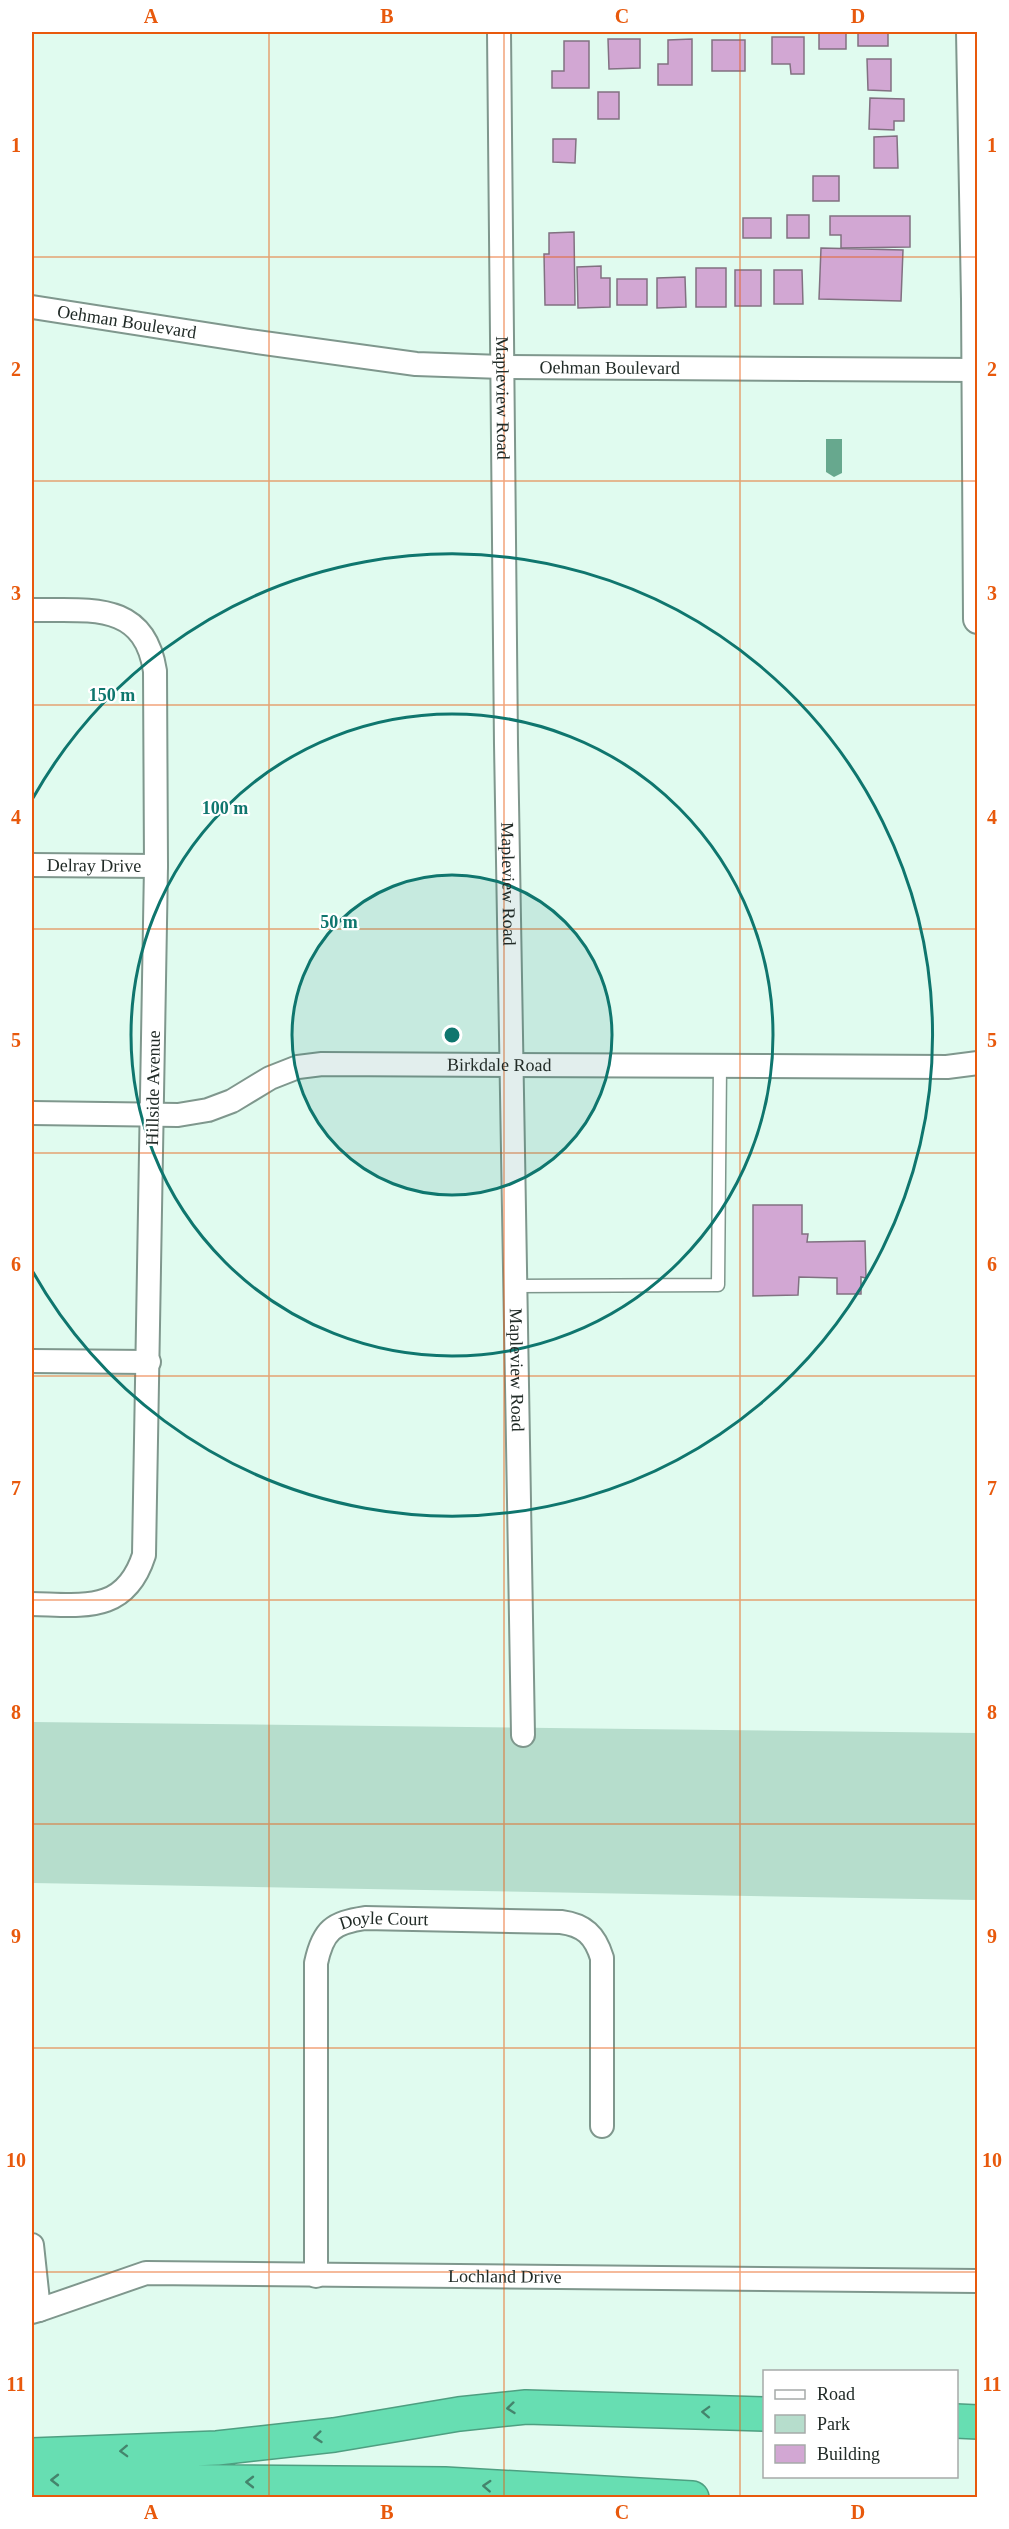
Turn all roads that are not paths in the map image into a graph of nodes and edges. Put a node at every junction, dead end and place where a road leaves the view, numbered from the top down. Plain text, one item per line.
1 (500, 32) edge
2 (973, 36) edge
3 (975, 161) edge
4 (32, 307) edge
5 (977, 324) edge
6 (502, 367) junction
7 (976, 369) edge
8 (32, 610) edge
9 (978, 619) edge
10 (32, 865) edge
11 (156, 866) junction
12 (978, 1063) edge
13 (511, 1065) junction
14 (720, 1066) junction
15 (32, 1113) edge
16 (152, 1115) junction
17 (515, 1286) junction
18 (32, 1361) edge
19 (149, 1362) junction
20 (32, 1604) edge
21 (523, 1735) dead end
22 (602, 2126) dead end
23 (32, 2245) edge
24 (316, 2276) junction
25 (978, 2281) edge
26 (36, 2307) edge
27 (763, 2414) edge
28 (958, 2421) edge
29 (978, 2422) edge
30 (32, 2455) edge
31 (32, 2480) edge
32 (692, 2498) edge

1 - 6 street, Mapleview Road
2 - 3 street
3 - 5 street
4 - 6 street, Oehman Boulevard
5 - 7 street
6 - 7 street, Oehman Boulevard
6 - 13 street, Mapleview Road
7 - 9 street
8 - 11 street, Hillside Avenue
10 - 11 street, Delray Drive
11 - 16 street, Hillside Avenue
12 - 14 street, Birkdale Road
13 - 14 street, Birkdale Road
13 - 16 street, Birkdale Road
13 - 17 street, Mapleview Road
14 - 17 lane
15 - 16 street, Birkdale Road
16 - 19 street, Hillside Avenue
17 - 21 street, Mapleview Road
18 - 19 street
19 - 20 street, Hillside Avenue
22 - 24 street, Doyle Court
23 - 26 street
24 - 25 street, Lochland Drive
24 - 26 street, Lochland Drive
27 -> 30 highway
28 - 29 highway
32 -> 31 highway

